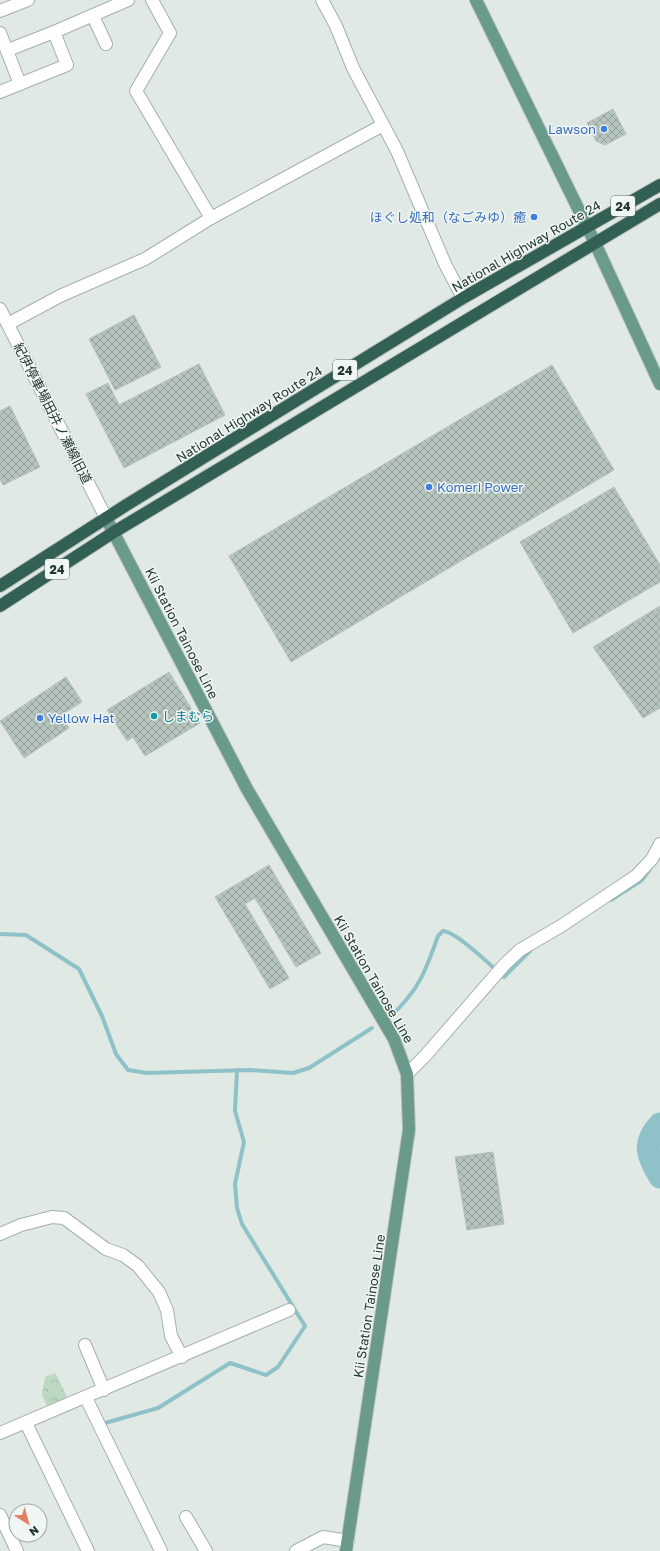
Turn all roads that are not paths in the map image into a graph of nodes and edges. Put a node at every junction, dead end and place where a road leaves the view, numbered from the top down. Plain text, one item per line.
1 (28, 0) edge
2 (128, 0) edge
3 (152, 0) edge
4 (322, 0) edge
5 (476, 0) edge
6 (0, 11) edge
7 (93, 16) junction
8 (54, 32) junction
9 (0, 33) edge
10 (106, 44) dead end
11 (8, 50) junction
12 (20, 84) junction
13 (0, 92) edge
14 (383, 125) junction
15 (660, 185) edge
16 (660, 204) edge
17 (212, 218) junction
18 (587, 227) junction
19 (595, 243) junction
20 (464, 298) junction
21 (0, 309) edge
22 (8, 324) junction
23 (660, 384) edge
24 (106, 518) junction
25 (114, 532) junction
26 (0, 586) edge
27 (0, 606) edge
28 (660, 844) edge
29 (408, 1074) junction
30 (0, 1234) edge
31 (289, 1310) dead end
32 (85, 1345) dead end
33 (182, 1357) junction
34 (104, 1390) junction
35 (86, 1398) junction
36 (26, 1423) junction
37 (0, 1433) edge
38 (0, 1515) edge
39 (186, 1517) dead end
40 (347, 1546) edge
41 (17, 1551) edge
42 (88, 1551) edge
43 (161, 1551) edge
44 (206, 1551) edge
45 (296, 1551) edge

1 - 6 street
2 - 7 street
3 - 17 street
4 - 14 street
5 - 18 main road
7 - 8 street
7 - 10 street
8 - 11 street
8 - 12 street
9 - 11 street
11 - 12 street
12 - 13 street
14 - 17 street
14 - 20 street
15 - 18 highway, National Highway Route 24 / 24
16 - 19 highway, 24
17 - 22 street
18 - 19 main road
18 - 20 highway, National Highway Route 24 / 24
19 - 23 main road
19 - 25 highway, 24
20 - 24 highway, National Highway Route 24 / 24
21 - 22 street, 紀伊停車場田井ノ瀬線旧道
22 - 24 street, 紀伊停車場田井ノ瀬線旧道
24 - 25 main road, Kii Station Tainose Line
24 - 26 highway, National Highway Route 24 / 24
25 - 27 highway, 24
25 - 29 main road, Kii Station Tainose Line
28 - 29 street
29 - 40 main road, Kii Station Tainose Line
30 - 33 street
31 - 33 street
32 - 34 street
33 - 34 street
34 - 35 street
35 - 36 street
35 - 43 street
36 - 37 street
36 - 42 street
38 - 41 street
39 - 44 street
40 - 45 street

